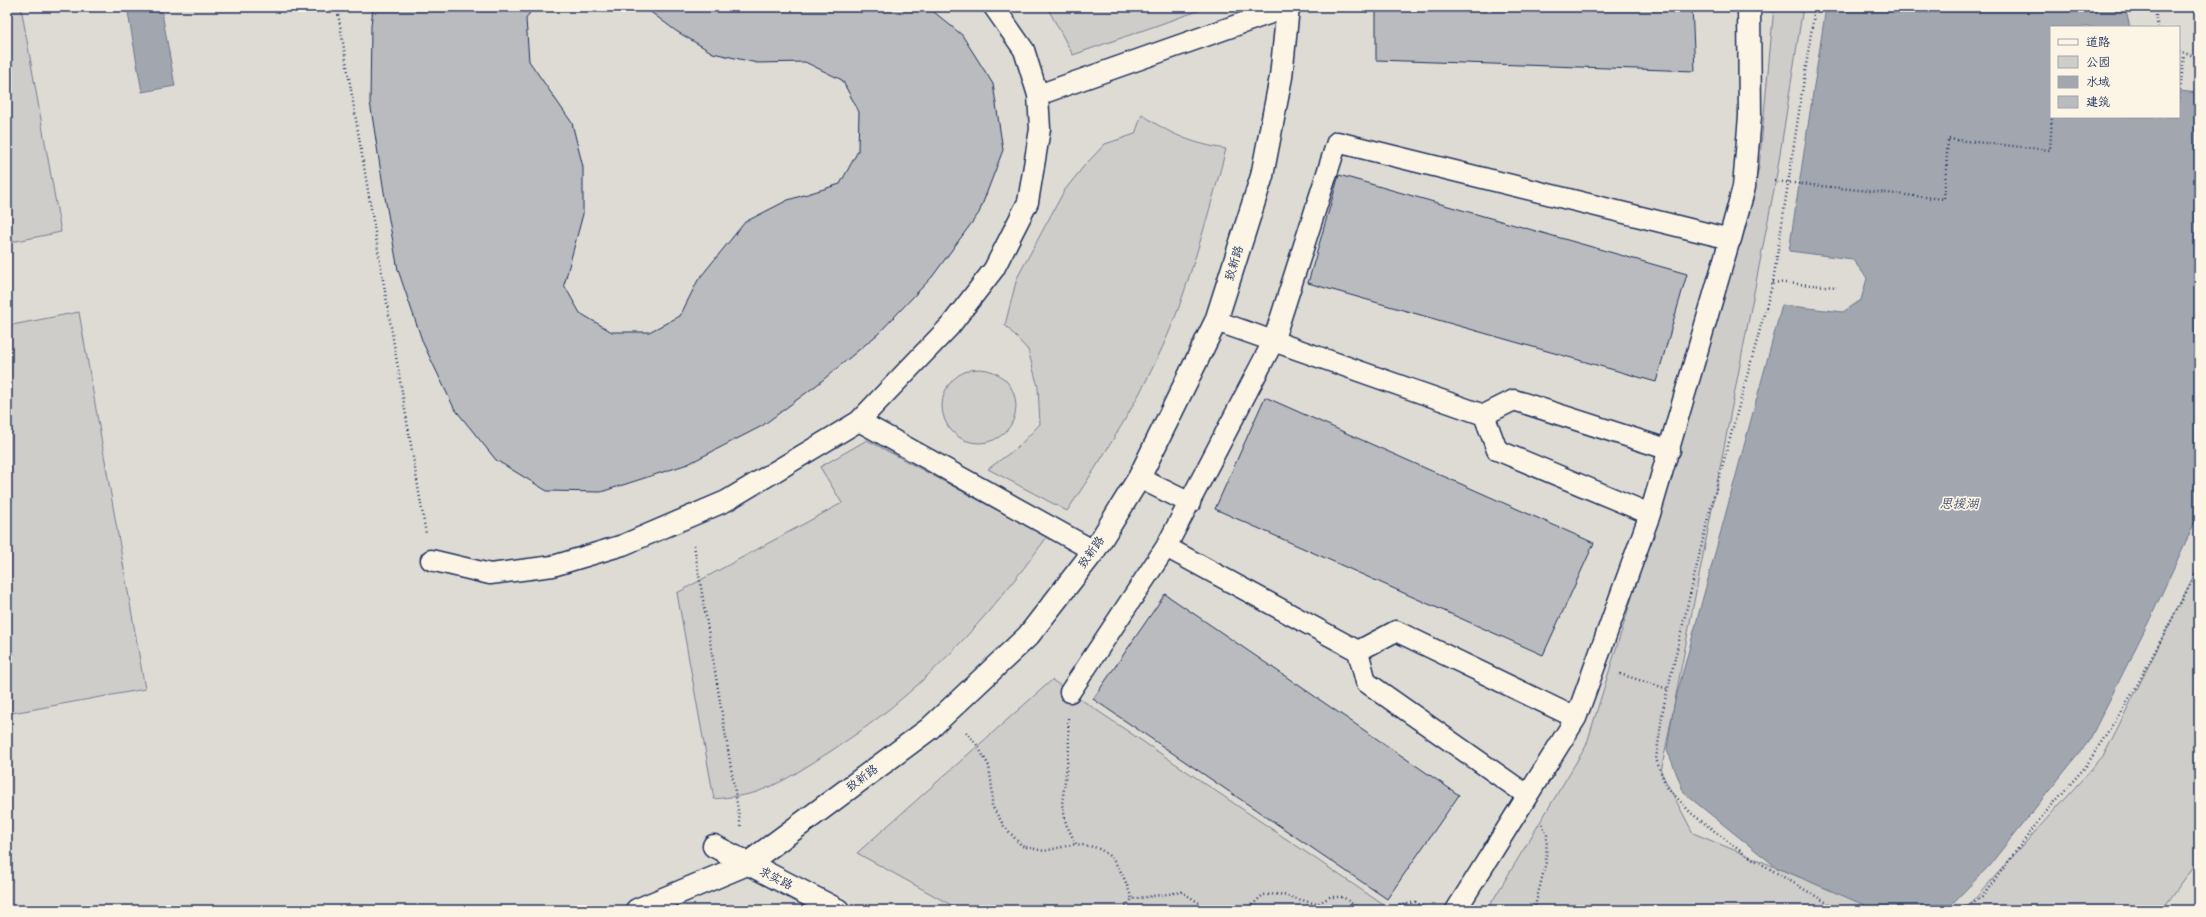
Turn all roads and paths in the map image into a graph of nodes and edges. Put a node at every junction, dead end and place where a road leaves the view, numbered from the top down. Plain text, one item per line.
1 (337, 7) edge
2 (994, 7) edge
3 (1288, 7) edge
4 (1749, 7) edge
5 (1815, 7) edge
6 (2156, 7) edge
7 (2158, 26) edge
8 (2180, 52) edge
9 (2184, 54) junction
10 (2199, 58) edge
11 (2180, 92) edge
12 (1038, 95) junction
13 (2052, 118) edge
14 (1789, 183) junction
15 (1730, 239) junction
16 (1774, 282) junction
17 (1837, 287) dead end
18 (1216, 321) junction
19 (1273, 342) junction
20 (1484, 414) junction
21 (859, 421) junction
22 (1670, 450) junction
23 (1139, 478) junction
24 (1190, 503) junction
25 (1650, 514) junction
26 (690, 517) junction
27 (1166, 547) junction
28 (1094, 551) junction
29 (431, 560) joint
30 (2199, 568) edge
31 (1358, 651) junction
32 (1595, 666) junction
33 (1668, 689) junction
34 (1070, 692) joint
35 (949, 712) junction
36 (1576, 718) junction
37 (1527, 795) junction
38 (1076, 844) junction
39 (714, 846) dead end
40 (747, 864) junction
41 (1132, 899) junction
42 (637, 910) edge
43 (838, 910) edge
44 (1123, 910) edge
45 (1200, 910) edge
46 (1237, 910) edge
47 (1361, 910) edge
48 (1380, 910) edge
49 (1428, 910) edge
50 (1456, 910) edge
51 (1534, 910) edge
52 (1839, 910) edge
53 (1961, 910) edge

1 - 29 path
2 - 12 lane
3 - 12 lane
3 - 18 street, 致新路
4 - 15 street
5 - 14 path
6 - 7 path
8 - 9 path
9 - 10 path
9 - 11 path
12 - 21 lane
13 - 14 path
14 - 16 path
15 - 19 lane
15 - 22 lane
16 - 17 path
16 - 33 path
18 - 19 lane
18 - 23 street, 致新路
19 - 20 lane
19 - 24 lane
20 - 22 lane
20 - 25 lane
21 - 26 lane
21 - 28 lane
22 - 25 lane
23 - 24 lane
23 - 28 street, 致新路
24 - 27 lane
25 - 32 lane
26 - 29 lane
26 - 40 path
27 - 31 lane
27 - 34 lane
28 - 35 street, 致新路
30 - 53 path
31 - 36 lane
31 - 37 lane
32 - 33 path
32 - 36 lane
33 - 52 path
34 - 38 path
35 - 38 path
35 - 40 street, 致新路
36 - 37 lane
37 - 50 lane
37 - 51 path
38 - 41 path
39 - 40 street, 求实路
40 - 42 street, 致新路
40 - 43 street, 求实路
41 - 44 path
41 - 45 path
46 - 47 path
48 - 49 path

